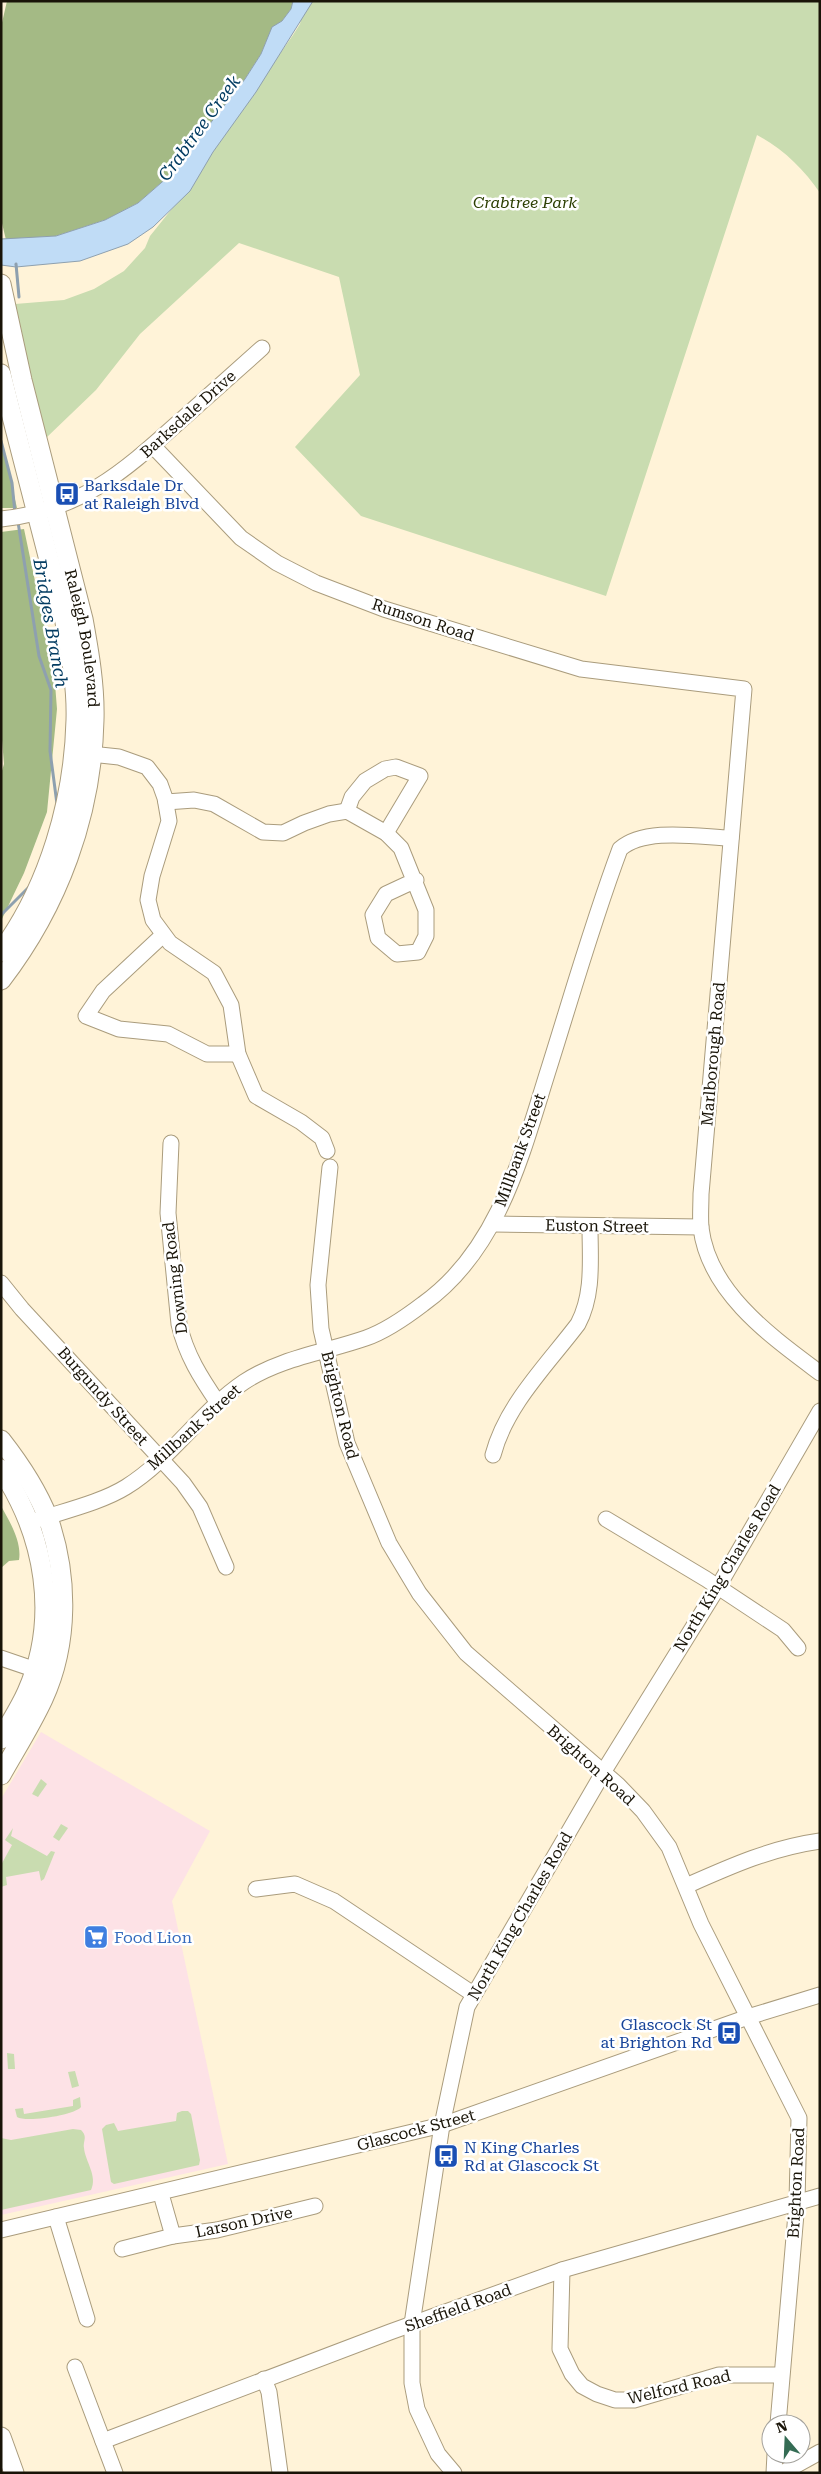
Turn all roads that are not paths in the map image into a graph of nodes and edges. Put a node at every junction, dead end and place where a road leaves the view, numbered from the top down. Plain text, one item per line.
1 (3, 292) edge
2 (262, 348) dead end
3 (9, 361) edge
4 (1, 374) edge
5 (153, 446) junction
6 (44, 511) junction
7 (1, 519) edge
8 (744, 689) joint
9 (83, 753) junction
10 (166, 802) junction
11 (347, 811) junction
12 (386, 833) junction
13 (731, 838) junction
14 (416, 880) junction
15 (163, 934) junction
16 (1, 952) edge
17 (1, 980) edge
18 (238, 1054) junction
19 (171, 1143) dead end
20 (327, 1151) dead end
21 (330, 1166) dead end
22 (492, 1224) junction
23 (590, 1226) junction
24 (701, 1227) junction
25 (1, 1283) edge
26 (326, 1350) junction
27 (820, 1372) edge
28 (218, 1403) junction
29 (820, 1411) edge
30 (1, 1440) edge
31 (493, 1456) dead end
32 (160, 1460) junction
33 (1, 1469) edge
34 (606, 1519) dead end
35 (39, 1520) junction
36 (226, 1567) dead end
37 (718, 1587) junction
38 (798, 1648) dead end
39 (1, 1658) edge
40 (43, 1672) junction
41 (1, 1739) edge
42 (603, 1773) junction
43 (1, 1776) edge
44 (820, 1841) edge
45 (686, 1886) junction
46 (256, 1889) dead end
47 (473, 1994) junction
48 (820, 1994) edge
49 (748, 2018) junction
50 (442, 2125) junction
51 (162, 2194) junction
52 (820, 2196) edge
53 (797, 2202) junction
54 (315, 2206) dead end
55 (56, 2217) junction
56 (1, 2230) edge
57 (173, 2236) junction
58 (122, 2248) dead end
59 (562, 2270) junction
60 (87, 2319) dead end
61 (412, 2324) junction
62 (75, 2367) dead end
63 (781, 2375) junction
64 (264, 2379) junction
65 (779, 2414) edge
66 (1, 2437) edge
67 (103, 2441) junction
68 (820, 2452) edge
69 (14, 2473) edge
70 (115, 2473) edge
71 (280, 2473) edge
72 (454, 2473) edge
73 (782, 2473) edge

1 - 3 main road, Raleigh Boulevard
2 - 5 street, Barksdale Drive
3 - 6 main road, Raleigh Boulevard
4 - 6 main road, Raleigh Boulevard
5 - 6 street, Barksdale Drive
5 - 8 street, Rumson Road
6 - 7 street, Barksdale Drive
6 - 9 main road, Raleigh Boulevard
8 - 13 street, Marlborough Road
9 - 10 street
9 - 16 main road, Raleigh Boulevard
9 - 17 main road, Raleigh Boulevard
10 - 11 street
10 - 15 street
11 - 12 street
11 - 12 street
12 - 14 street
13 - 22 street, Millbank Street
13 - 24 street, Marlborough Road
14 - 14 street
15 - 18 street
15 - 18 street
18 - 20 street
19 - 28 street, Downing Road
21 - 26 street, Brighton Road
22 - 23 street, Euston Street
22 - 26 street, Millbank Street
23 - 24 street, Euston Street
23 - 31 street
24 - 27 street, Marlborough Road
25 - 32 street, Burgundy Street
26 - 28 street, Millbank Street
26 - 42 street, Brighton Road
28 - 32 street, Millbank Street
29 - 37 street, North King Charles Road
30 - 35 main road
32 - 35 street, Millbank Street
32 - 36 street, Burgundy Street
33 - 35 main road
34 - 37 street
35 - 40 main road
37 - 38 street
37 - 42 street, North King Charles Road
39 - 40 street
40 - 41 main road
40 - 43 main road
42 - 45 street, Brighton Road
42 - 47 street, North King Charles Road
44 - 45 street
45 - 49 street, Brighton Road
46 - 47 street
47 - 50 street, North King Charles Road
48 - 49 street, Glascock Street
49 - 50 street, Glascock Street
49 - 53 street, Brighton Road
50 - 51 street, Glascock Street
50 - 61 street, North King Charles Road
51 - 55 street, Glascock Street
51 - 57 street, Larson Drive
52 - 53 street, Sheffield Road
53 - 59 street, Sheffield Road
53 - 63 street, Brighton Road
54 - 57 street, Larson Drive
55 - 56 street, Glascock Street
55 - 60 street
57 - 58 street, Larson Drive
59 - 61 street, Sheffield Road
59 - 63 street, Welford Road
61 - 64 street, Sheffield Road
61 - 72 street, North King Charles Road
62 - 67 street
63 - 65 street, Brighton Road
64 - 67 street, Sheffield Road
64 - 71 street
66 - 69 main road
67 - 70 street
68 - 73 street

